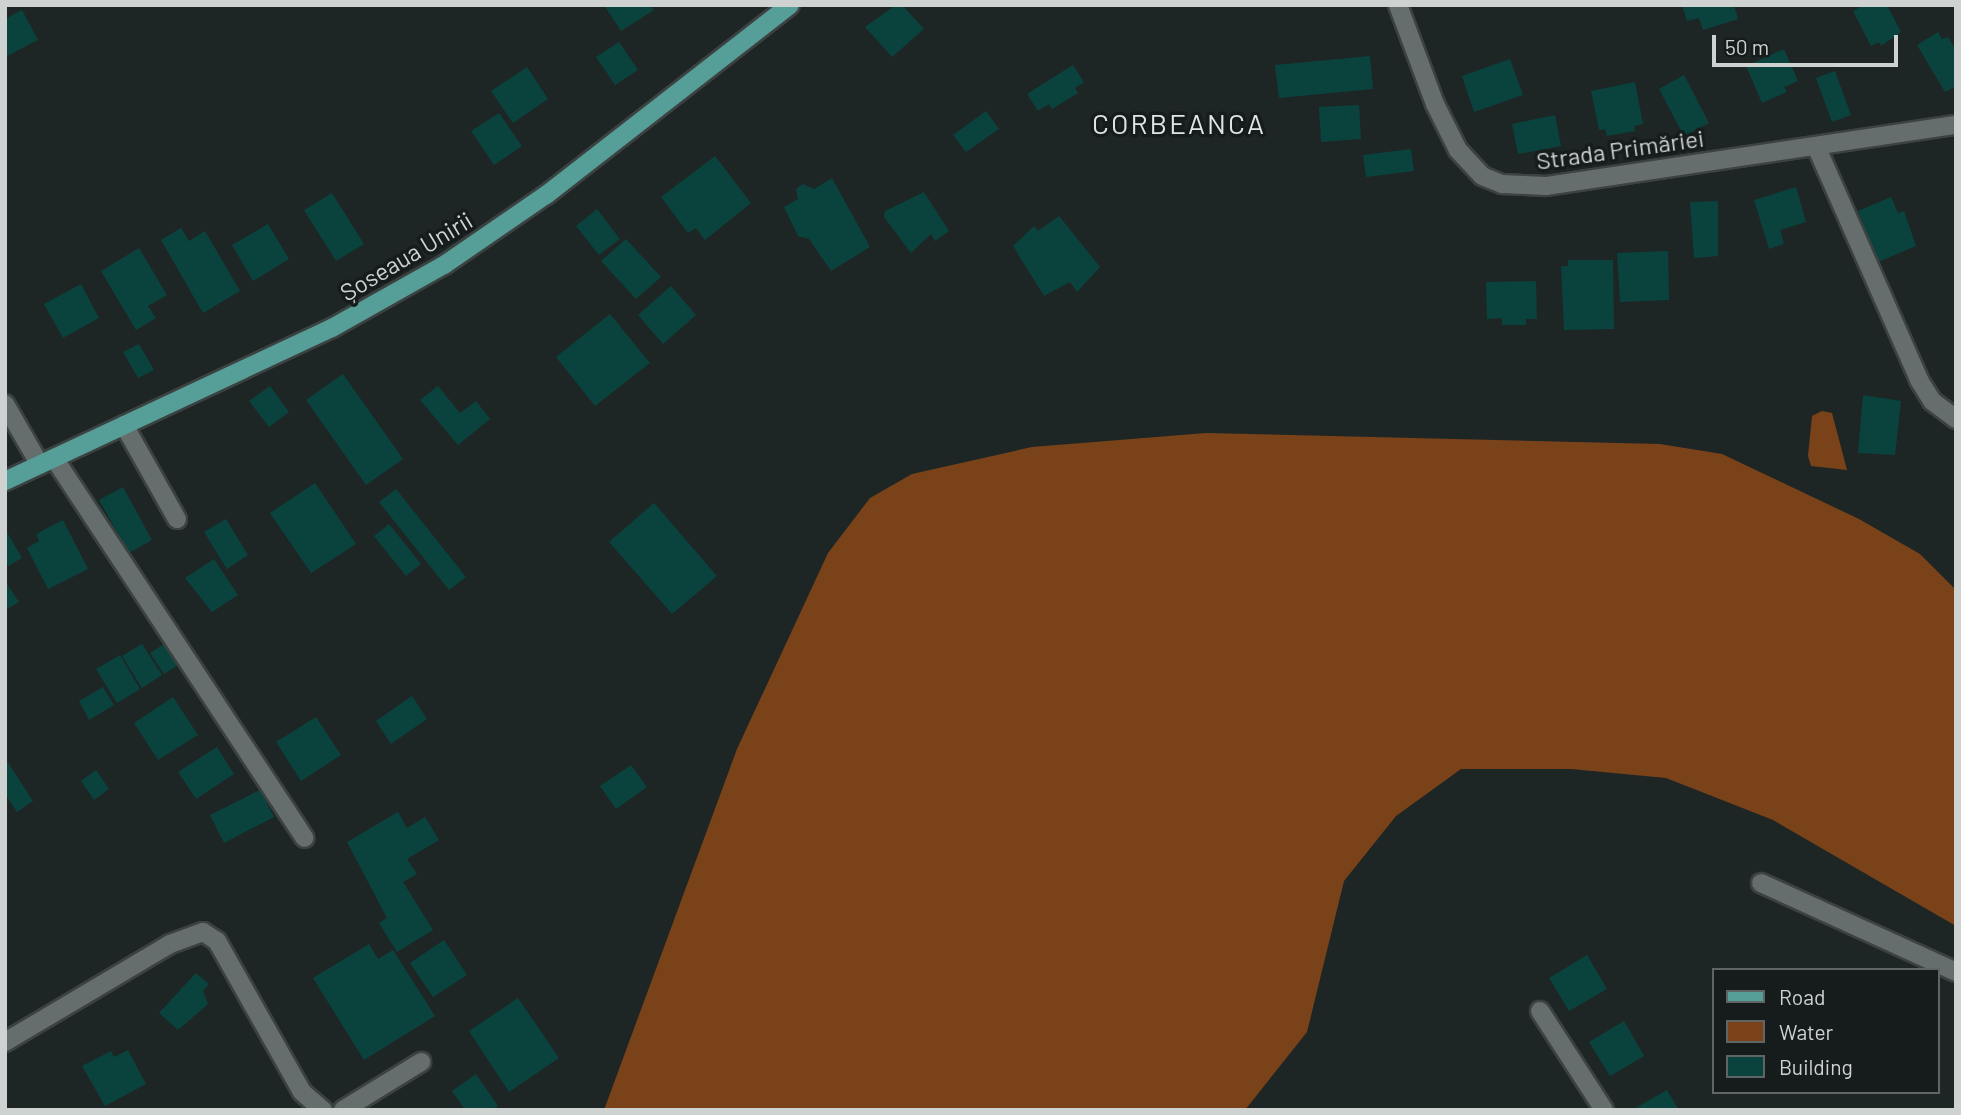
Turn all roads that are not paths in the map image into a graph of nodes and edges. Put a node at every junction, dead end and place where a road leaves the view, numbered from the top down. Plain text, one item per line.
1 (790, 5) edge
2 (1398, 5) edge
3 (1956, 125) edge
4 (1816, 146) junction
5 (5, 404) edge
6 (1956, 419) edge
7 (124, 425) junction
8 (47, 461) junction
9 (5, 481) edge
10 (177, 519) dead end
11 (305, 838) dead end
12 (1761, 883) dead end
13 (1956, 972) edge
14 (1540, 1011) dead end
15 (5, 1042) edge
16 (421, 1062) dead end
17 (323, 1110) edge
18 (343, 1110) edge
19 (1604, 1110) edge

1 - 7 main road, Șoseaua Unirii
2 - 4 street, Strada Primăriei
3 - 4 street, Strada Primăriei
4 - 6 street
5 - 8 street
7 - 8 main road, Șoseaua Unirii
7 - 10 street
8 - 9 main road, Șoseaua Unirii
8 - 11 street
12 - 13 street
14 - 19 street
15 - 17 street
16 - 18 street

